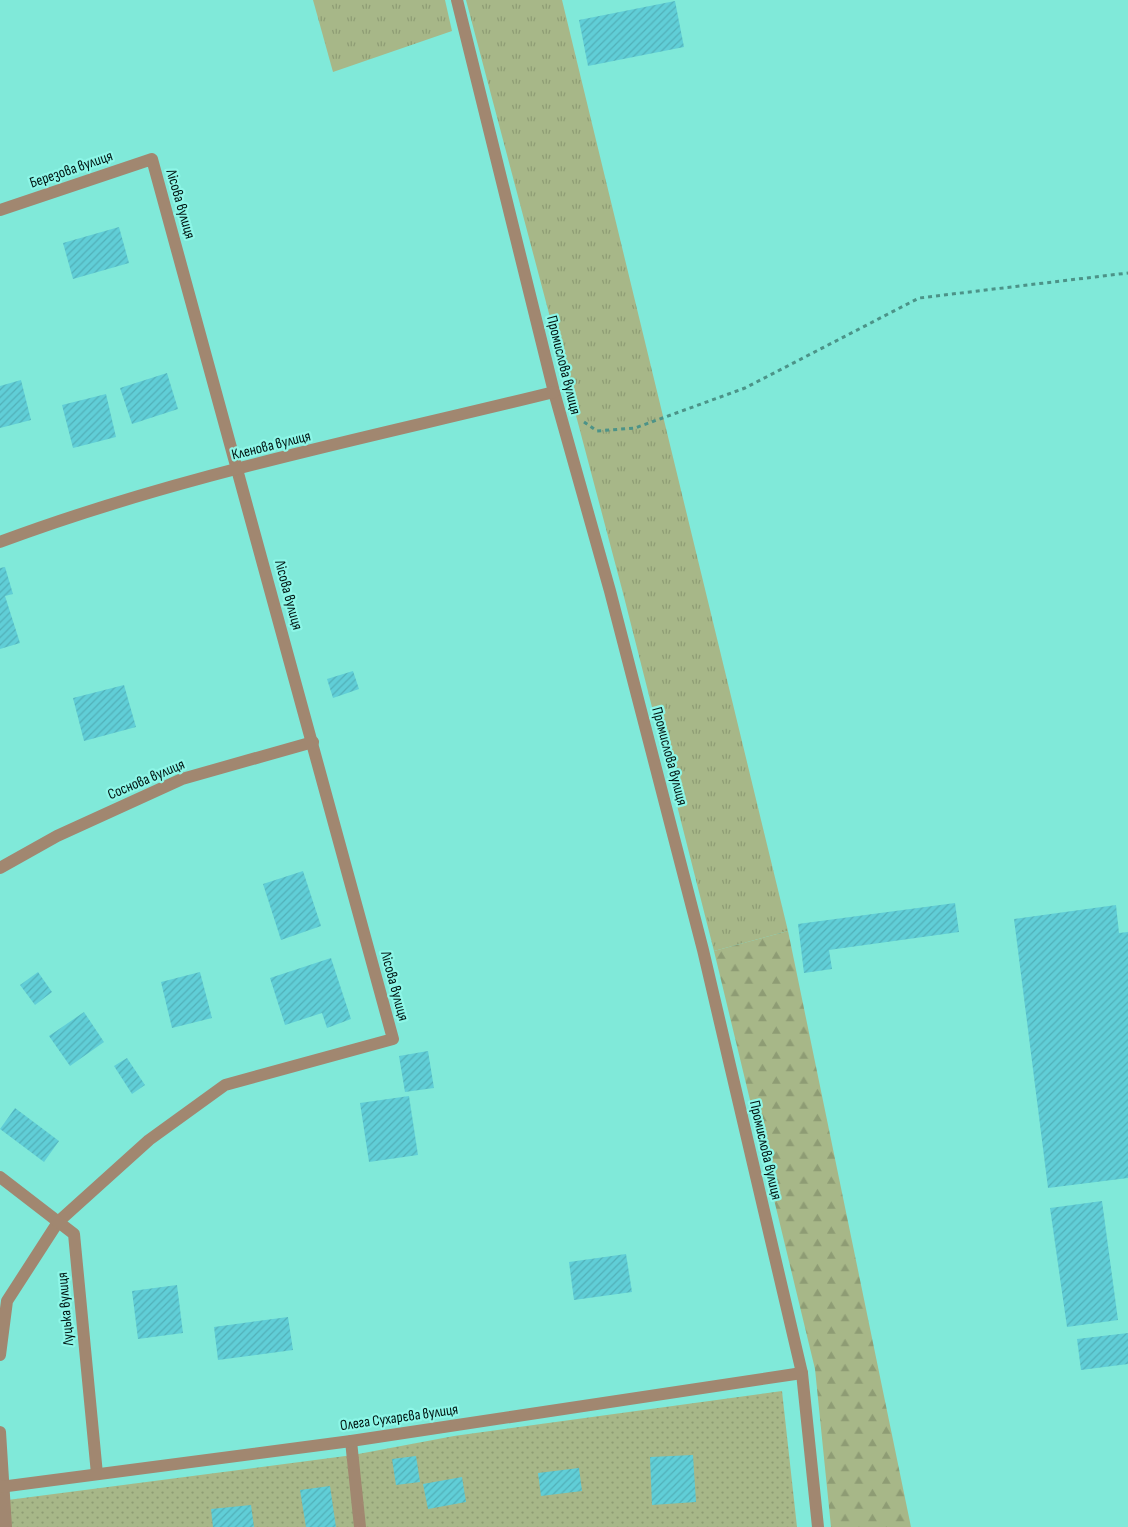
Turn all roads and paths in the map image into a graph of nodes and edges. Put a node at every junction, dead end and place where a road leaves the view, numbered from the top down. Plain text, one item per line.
1 (457, 0) edge
2 (152, 159) joint
3 (0, 210) edge
4 (1128, 273) edge
5 (554, 392) junction
6 (577, 417) dead end
7 (238, 469) junction
8 (0, 542) edge
9 (312, 742) junction
10 (0, 868) edge
11 (0, 1177) edge
12 (58, 1222) junction
13 (0, 1355) edge
14 (802, 1373) junction
15 (0, 1432) edge
16 (351, 1441) junction
17 (97, 1474) junction
18 (1, 1487) edge
19 (6, 1527) edge
20 (360, 1527) edge
21 (818, 1527) edge

1 - 5 street, Промислова вулиця
2 - 3 street, Березова вулиця
2 - 7 street, Лісова вулиця
4 - 6 path
5 - 7 street, Кленова вулиця
5 - 14 street, Промислова вулиця
7 - 8 street, Кленова вулиця
7 - 9 street, Лісова вулиця
9 - 10 street, Соснова вулиця
9 - 12 street, Лісова вулиця
11 - 12 street, Луцька вулиця
12 - 13 street
12 - 17 street, Луцька вулиця
14 - 16 street, Олега Сухарєва вулиця
14 - 21 street, Промислова вулиця
15 - 18 street
16 - 17 street, Олега Сухарєва вулиця
16 - 20 street
17 - 18 street, Олега Сухарєва вулиця
18 - 19 street

